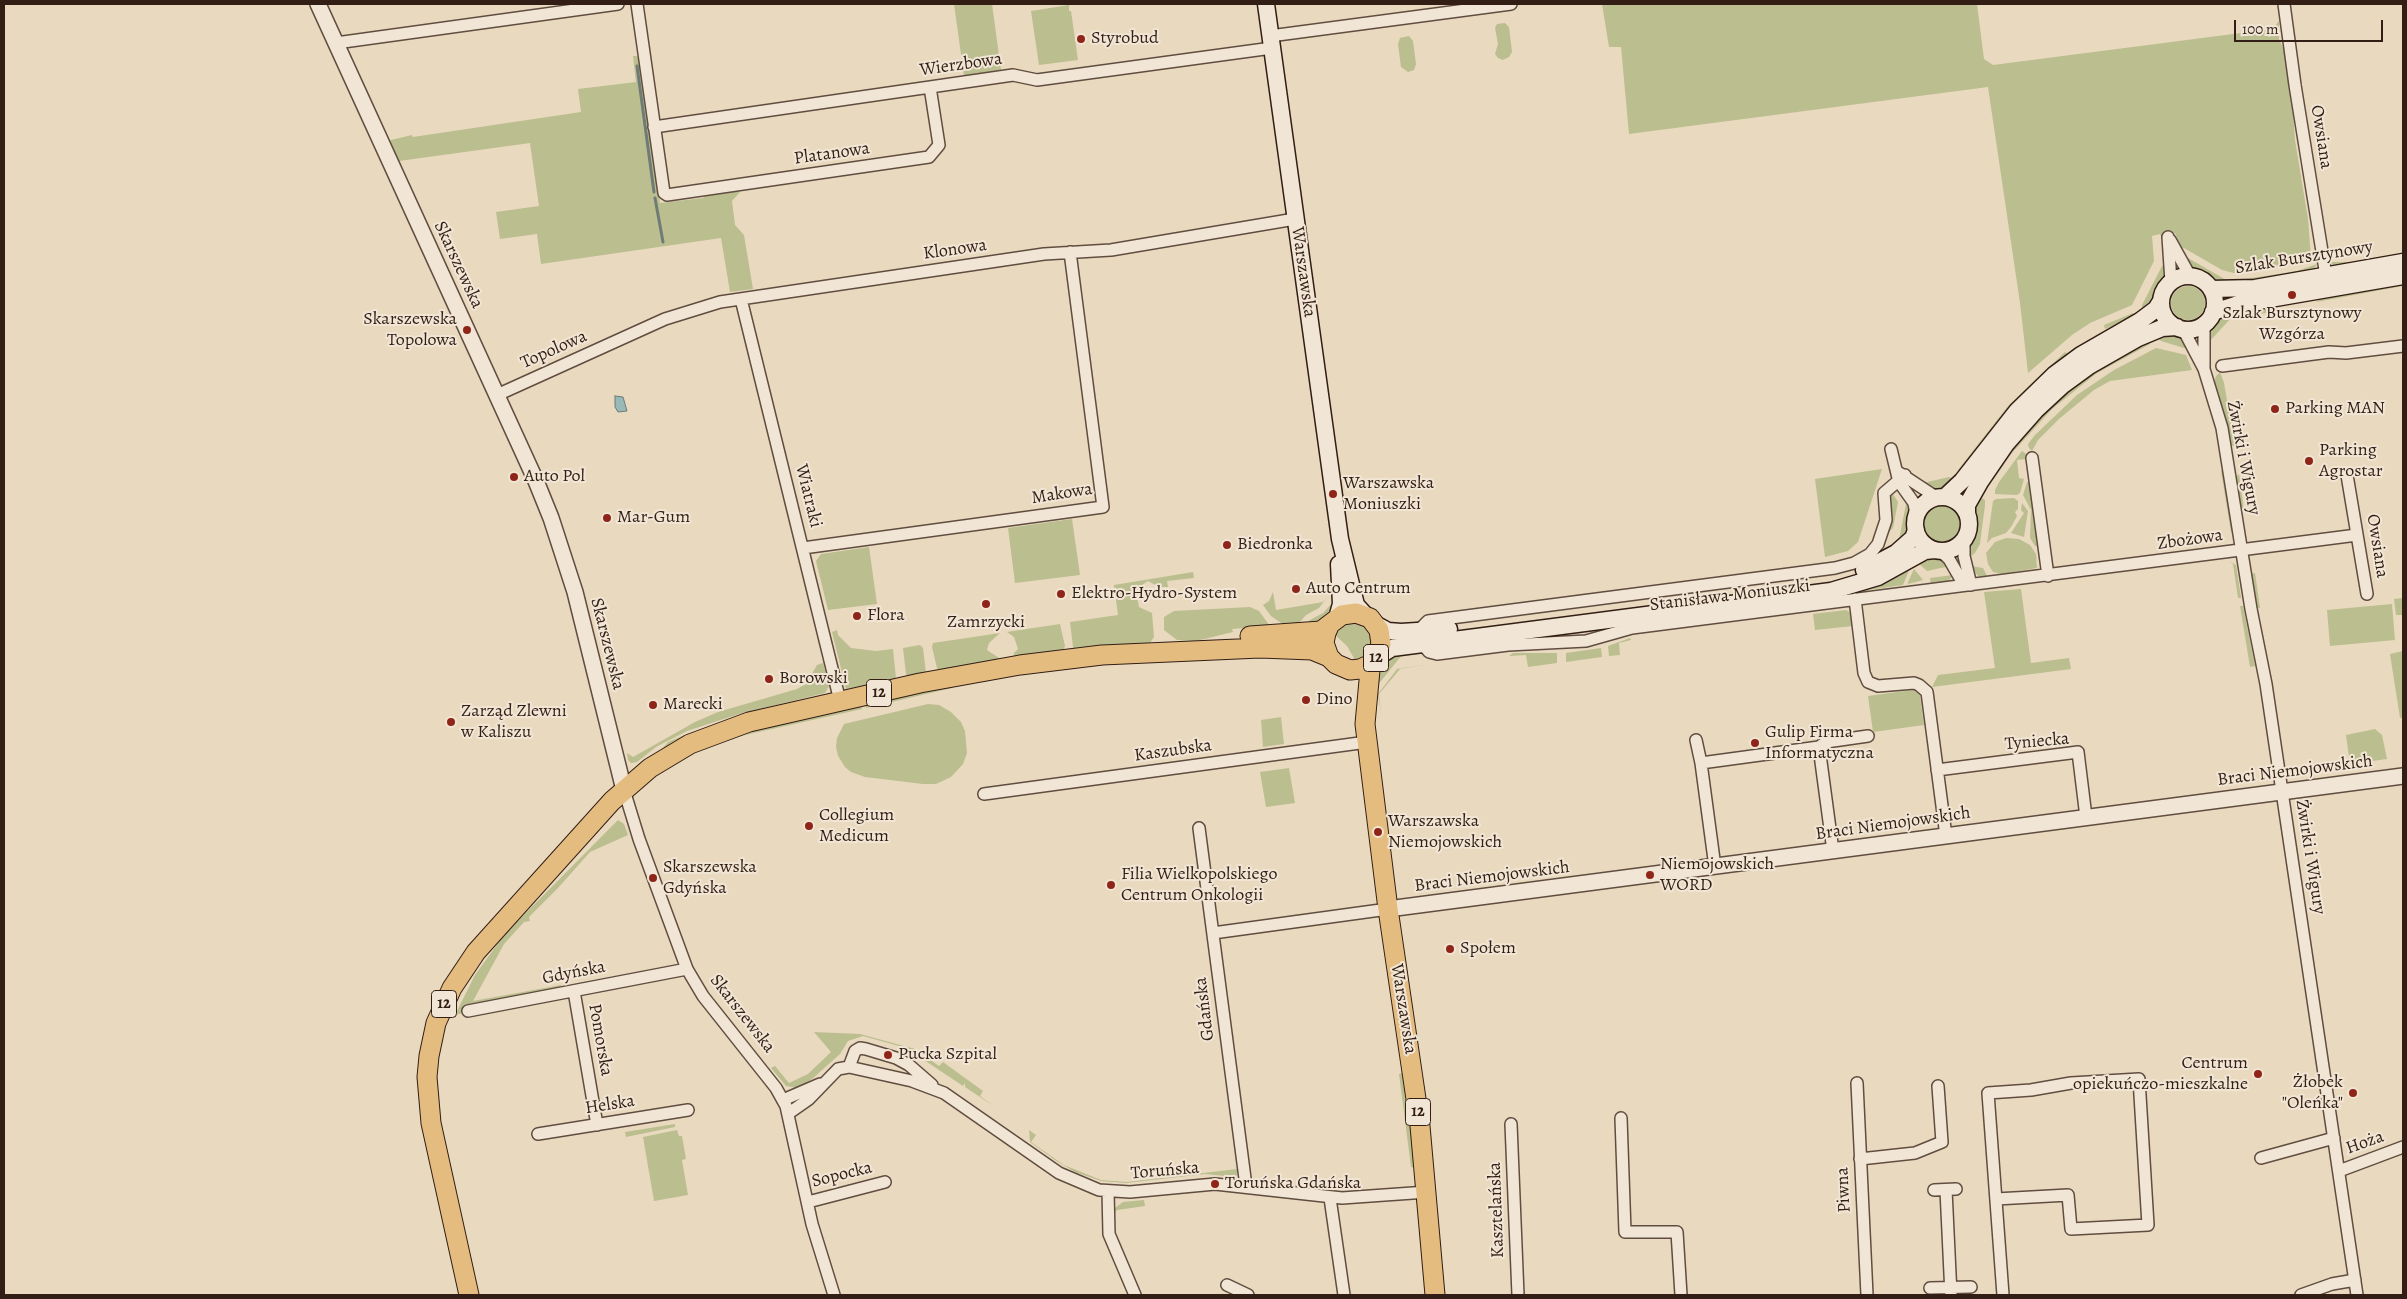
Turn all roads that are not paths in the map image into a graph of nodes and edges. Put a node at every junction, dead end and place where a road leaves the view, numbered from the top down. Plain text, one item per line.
1 (318, 4) edge
2 (618, 4) edge
3 (637, 4) edge
4 (1266, 4) edge
5 (1511, 4) edge
6 (2284, 4) edge
7 (1271, 42) junction
8 (336, 43) junction
9 (930, 87) junction
10 (654, 127) junction
11 (1296, 219) junction
12 (1070, 252) junction
13 (2403, 262) edge
14 (2190, 276) junction
15 (2326, 276) junction
16 (2403, 276) edge
17 (2171, 282) junction
18 (2211, 289) junction
19 (741, 299) junction
20 (2161, 301) junction
21 (2209, 318) junction
22 (2180, 328) junction
23 (625, 337) joint
24 (2403, 346) edge
25 (2222, 366) dead end
26 (2204, 369) junction
27 (497, 395) junction
28 (1891, 449) dead end
29 (2032, 458) dead end
30 (2347, 475) dead end
31 (1900, 476) junction
32 (1940, 497) junction
33 (1967, 513) junction
34 (1916, 523) junction
35 (2357, 535) junction
36 (1340, 540) junction
37 (1964, 540) junction
38 (802, 548) junction
39 (1937, 550) junction
40 (2242, 550) junction
41 (2052, 576) junction
42 (1968, 585) junction
43 (2367, 594) dead end
44 (1855, 599) junction
45 (1371, 620) junction
46 (1334, 621) junction
47 (1419, 638) junction
48 (1181, 650) junction
49 (1329, 657) junction
50 (1374, 660) junction
51 (1345, 669) junction
52 (840, 701) junction
53 (1366, 733) junction
54 (1868, 736) dead end
55 (1696, 740) dead end
56 (1819, 747) junction
57 (1701, 763) junction
58 (1937, 770) junction
59 (2403, 776) edge
60 (624, 790) junction
61 (2282, 792) junction
62 (984, 794) dead end
63 (2086, 817) junction
64 (1199, 828) dead end
65 (1946, 836) junction
66 (1833, 851) junction
67 (1714, 867) junction
68 (1388, 909) junction
69 (1213, 933) junction
70 (687, 969) junction
71 (574, 990) junction
72 (468, 1011) dead end
73 (896, 1058) junction
74 (849, 1067) junction
75 (891, 1076) junction
76 (824, 1082) junction
77 (1857, 1083) dead end
78 (1938, 1086) dead end
79 (936, 1089) junction
80 (783, 1100) junction
81 (688, 1110) dead end
82 (789, 1113) junction
83 (1621, 1118) dead end
84 (1511, 1124) dead end
85 (597, 1125) junction
86 (538, 1134) dead end
87 (2334, 1138) junction
88 (2403, 1147) edge
89 (2261, 1158) dead end
90 (1860, 1159) junction
91 (2339, 1171) junction
92 (885, 1182) dead end
93 (1246, 1186) junction
94 (1934, 1190) dead end
95 (1108, 1191) junction
96 (1427, 1192) junction
97 (1330, 1198) junction
98 (1996, 1199) junction
99 (808, 1202) junction
100 (450, 1215) junction
101 (2355, 1280) junction
102 (1227, 1285) dead end
103 (1971, 1287) dead end
104 (1930, 1288) dead end
105 (1951, 1292) edge
106 (459, 1295) edge
107 (469, 1295) edge
108 (834, 1295) edge
109 (1135, 1295) edge
110 (1248, 1295) edge
111 (1344, 1295) edge
112 (1435, 1295) edge
113 (1518, 1295) edge
114 (1681, 1295) edge
115 (1867, 1295) edge
116 (2003, 1295) edge
117 (2301, 1295) edge
118 (2358, 1295) edge

1 - 8 street, Skarszewska
2 - 8 street
3 - 10 street
4 - 7 main road, Warszawska
5 - 7 street, Wierzbowa
6 - 15 street, Owsiana
7 - 9 street, Wierzbowa
7 - 11 main road, Warszawska
8 - 27 street, Skarszewska
9 - 10 street, Wierzbowa
9 - 10 street, Platanowa
11 - 12 street, Klonowa
11 - 36 main road, Warszawska
12 - 19 street, Klonowa
12 - 38 street, Makowa
13 - 15 main road, Szlak Bursztynowy
14 - 17 main road
14 - 17 street
14 - 18 main road
15 - 18 main road, Szlak Bursztynowy
16 - 21 main road, Szlak Bursztynowy
17 - 20 main road
18 - 21 main road
19 - 23 street, Klonowa
19 - 38 street, Wiatraki
20 - 22 main road
20 - 32 main road
21 - 22 main road
21 - 26 street, Żwirki i Wigury
22 - 26 street, Żwirki i Wigury
22 - 33 main road
23 - 27 street, Topolowa
24 - 25 street
26 - 40 street, Żwirki i Wigury
27 - 60 street, Skarszewska
28 - 31 street
29 - 41 street
30 - 35 street, Owsiana
31 - 32 street
31 - 34 street
31 - 47 street, Stanisława Moniuszki
32 - 33 main road
32 - 34 main road
33 - 37 main road
34 - 39 main road
34 - 47 main road, Stanisława Moniuszki
35 - 40 street, Zbożowa
35 - 43 street, Owsiana
36 - 45 main road, Warszawska
36 - 46 main road, Warszawska
37 - 39 main road
37 - 42 street
38 - 52 street, Wiatraki
39 - 42 street
39 - 47 main road, Stanisława Moniuszki
40 - 41 street, Zbożowa
40 - 61 street, Żwirki i Wigury
41 - 42 street, Stanisława Moniuszki
42 - 44 street, Stanisława Moniuszki
44 - 47 street, Stanisława Moniuszki
44 - 58 street
45 - 46 main road, 12
45 - 47 main road, Stanisława Moniuszki
45 - 50 main road, 12
46 - 48 main road, 12
46 - 49 main road
47 - 50 main road, Stanisława Moniuszki
48 - 49 main road, 12
48 - 52 main road, 12
49 - 51 main road, 12
50 - 51 main road, 12
50 - 53 main road, Warszawska
51 - 53 main road, Warszawska
52 - 60 main road, 12
53 - 62 street, Kaszubska
53 - 68 main road, Warszawska / 12
54 - 56 street
55 - 57 street
56 - 57 street
56 - 66 street
57 - 67 street
58 - 63 street, Tyniecka
58 - 65 street
59 - 61 street, Braci Niemojowskich
60 - 70 street, Skarszewska
60 - 100 main road, 12
61 - 63 street, Braci Niemojowskich
61 - 87 street, Żwirki i Wigury
63 - 65 street, Braci Niemojowskich
64 - 69 street, Gdańska
65 - 66 street, Braci Niemojowskich
66 - 67 street, Braci Niemojowskich
67 - 68 street, Braci Niemojowskich
68 - 69 street
68 - 96 main road, Warszawska / 12
69 - 93 street, Gdańska
70 - 71 street, Gdyńska
70 - 80 street, Skarszewska
71 - 72 street, Gdyńska
71 - 85 street, Pomorska
73 - 74 street, Toruńska
73 - 75 street
73 - 79 street, Toruńska
74 - 75 street, Toruńska
74 - 76 street
75 - 79 street, Toruńska
76 - 80 street
76 - 82 street
77 - 90 street, Piwna
78 - 90 street
79 - 95 street, Toruńska
80 - 82 street, Skarszewska
81 - 85 street, Helska
82 - 99 street, Skarszewska
83 - 114 street
84 - 113 street, Kasztelańska
85 - 86 street, Helska
87 - 89 street
87 - 91 street, Żwirki i Wigury
88 - 91 street, Hoża
90 - 115 street, Piwna
91 - 101 street, Żwirki i Wigury
92 - 99 street, Sopocka
93 - 95 street, Toruńska
93 - 97 street, Toruńska
94 - 105 street
95 - 109 street
96 - 97 street, Toruńska
96 - 112 main road, Warszawska / 12
97 - 111 street
98 - 98 street
98 - 116 street
99 - 108 street, Skarszewska
100 - 106 main road, 12
100 - 107 main road, 12
101 - 117 street
101 - 118 street, Żwirki i Wigury
102 - 110 street
103 - 105 street
104 - 105 street

